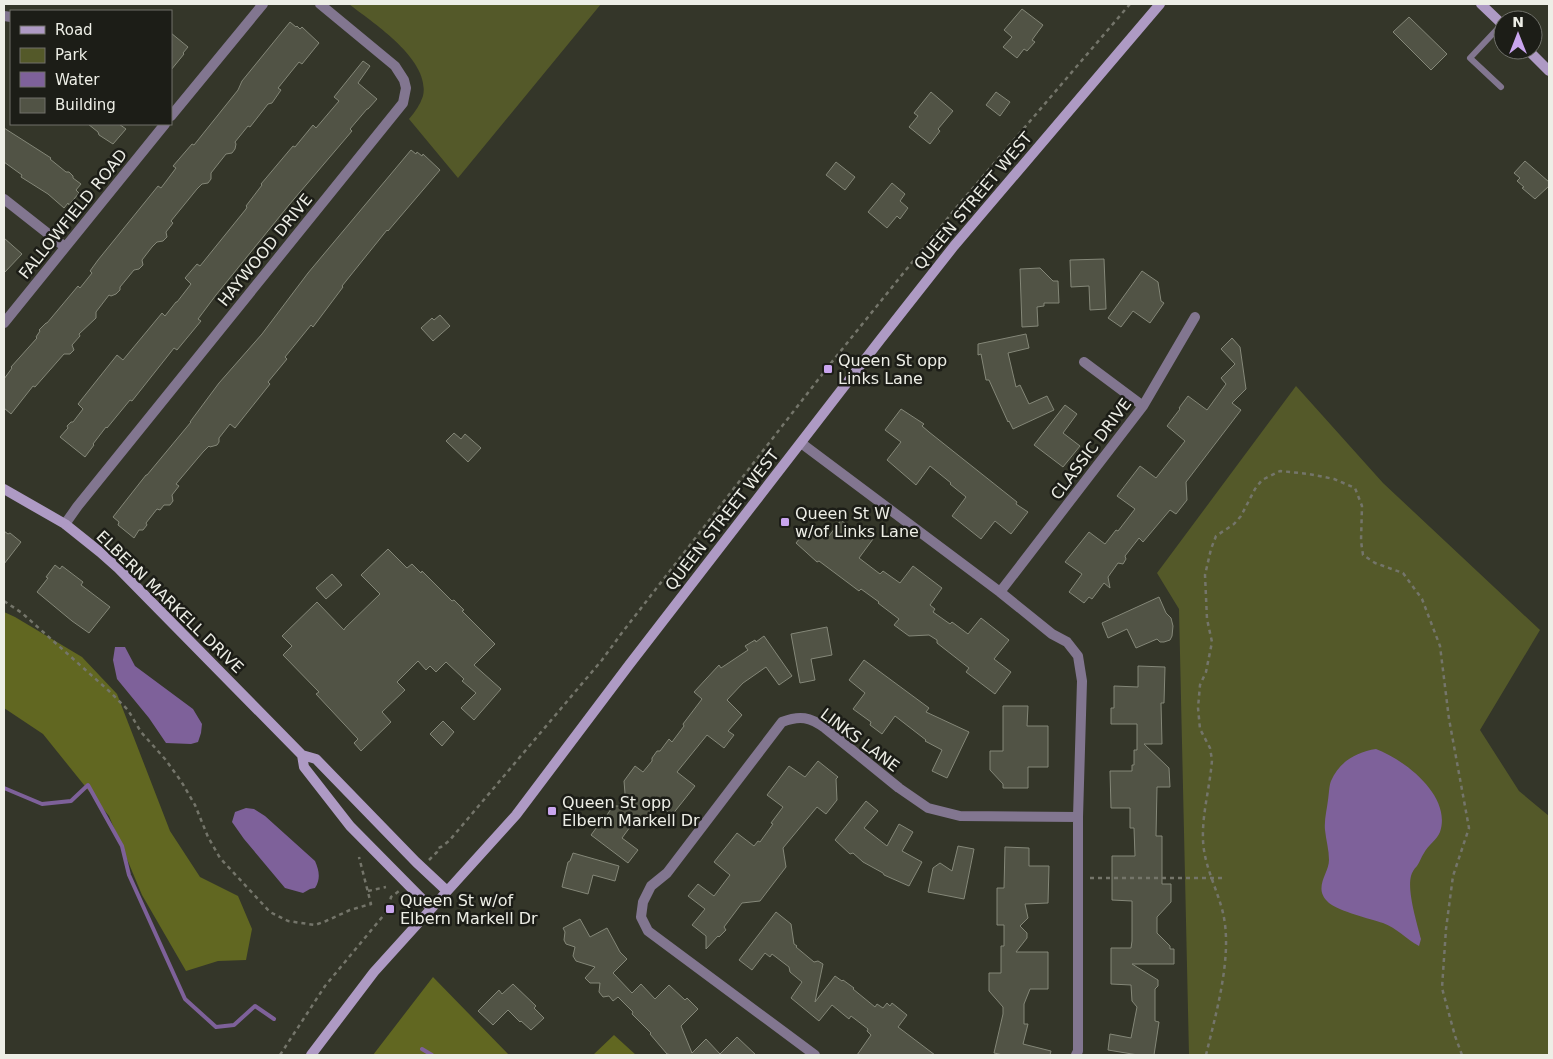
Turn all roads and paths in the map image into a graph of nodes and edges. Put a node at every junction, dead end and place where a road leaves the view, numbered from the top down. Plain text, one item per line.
1 (263, 4) edge
2 (320, 4) edge
3 (1130, 4) edge
4 (1160, 4) edge
5 (1481, 4) edge
6 (1493, 16) edge
7 (1493, 34) edge
8 (1539, 60) edge
9 (1549, 69) edge
10 (1501, 87) dead end
11 (172, 115) edge
12 (164, 125) edge
13 (4, 199) edge
14 (65, 247) junction
15 (1195, 316) dead end
16 (4, 323) edge
17 (1084, 362) dead end
18 (1143, 406) junction
19 (801, 443) junction
20 (4, 490) edge
21 (65, 524) junction
22 (1000, 592) junction
23 (4, 601) edge
24 (302, 755) junction
25 (1078, 817) junction
26 (437, 852) dead end
27 (359, 857) dead end
28 (1078, 878) junction
29 (1223, 878) dead end
30 (1212, 879) junction
31 (386, 887) dead end
32 (368, 891) junction
33 (447, 891) junction
34 (395, 895) dead end
35 (432, 908) junction
36 (280, 1055) edge
37 (311, 1055) edge
38 (815, 1055) edge
39 (1076, 1055) edge
40 (1206, 1055) edge
41 (1462, 1055) edge

1 - 11 street
2 - 21 street, HAYWOOD DRIVE
3 - 26 path
4 - 19 main road, QUEEN STREET WEST
5 - 6 main road
7 - 10 lane
8 - 9 main road
12 - 14 street, FALLOWFIELD ROAD
13 - 14 street
14 - 16 street, FALLOWFIELD ROAD
15 - 18 street, CLASSIC DRIVE
17 - 18 street
18 - 22 street, CLASSIC DRIVE
19 - 22 street
19 - 33 main road, QUEEN STREET WEST
20 - 21 main road, ELBERN MARKELL DRIVE
21 - 24 main road, ELBERN MARKELL DRIVE
22 - 25 street
23 - 32 path
24 - 33 main road, ELBERN MARKELL DRIVE
24 - 35 main road, ELBERN MARKELL DRIVE
25 - 28 street
25 - 38 street, LINKS LANE
27 - 32 path
28 - 30 path
28 - 39 street
29 - 30 path
30 - 40 path
30 - 41 path
31 - 32 path
33 - 35 main road, QUEEN STREET WEST
34 - 36 path
35 - 37 main road, QUEEN STREET WEST

